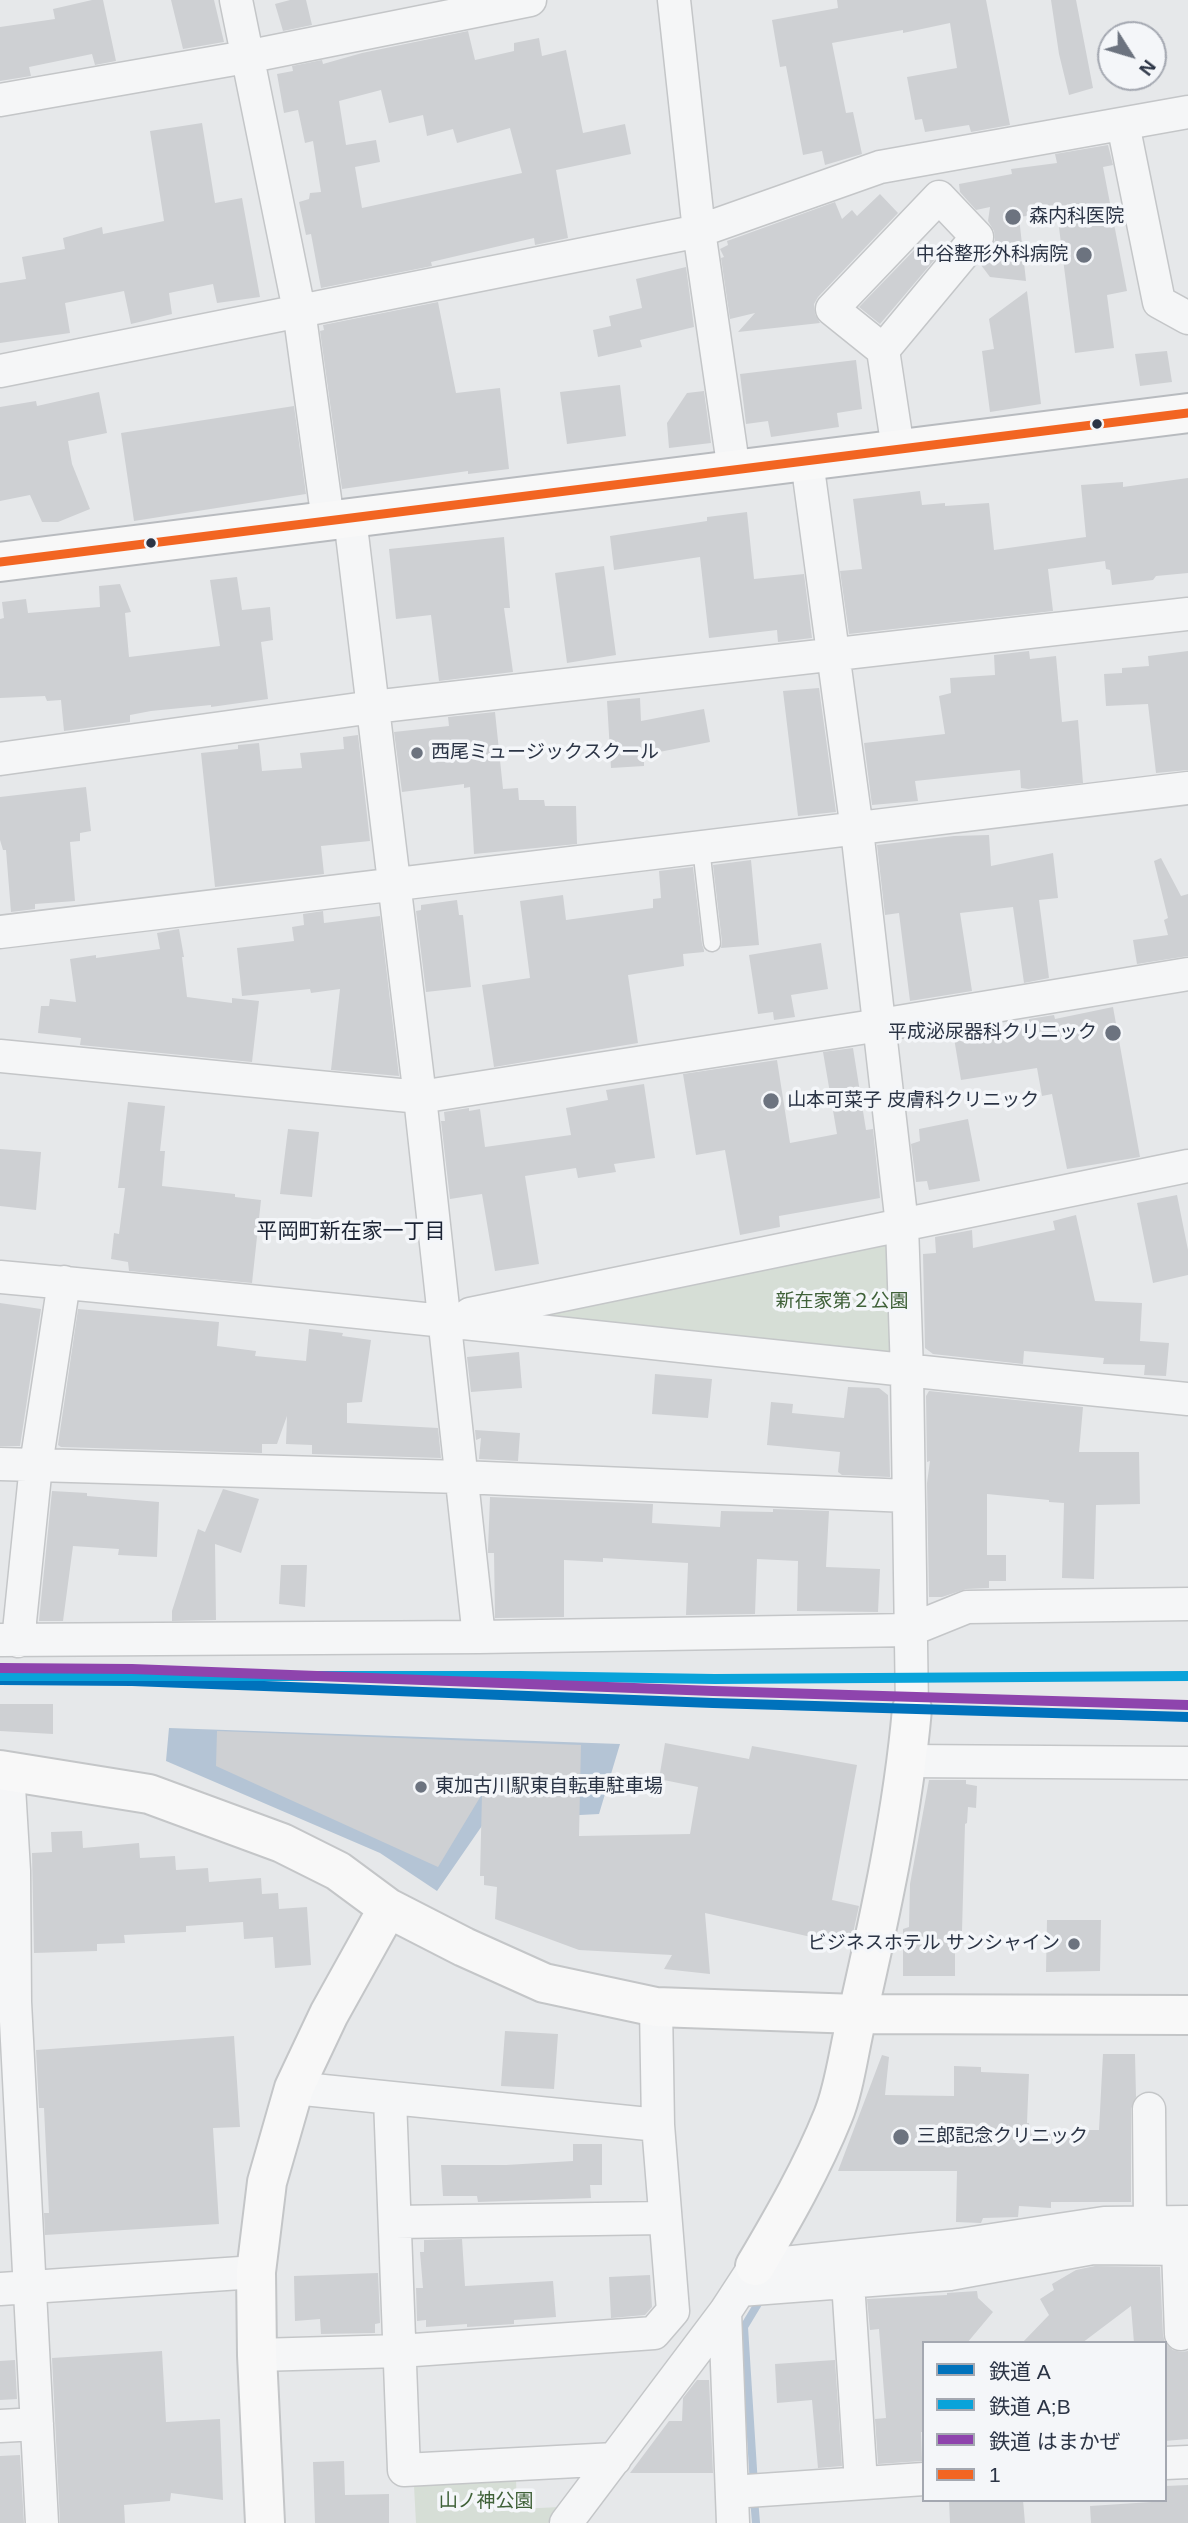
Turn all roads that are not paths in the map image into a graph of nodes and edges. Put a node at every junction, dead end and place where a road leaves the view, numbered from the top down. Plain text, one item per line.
1 (236, 0) edge
2 (530, 0) edge
3 (674, 0) edge
4 (246, 57) junction
5 (0, 100) edge
6 (1188, 112) edge
7 (1123, 124) junction
8 (699, 231) junction
9 (299, 310) junction
10 (1188, 318) edge
11 (883, 350) junction
12 (0, 371) edge
13 (1188, 413) edge
14 (898, 449) junction
15 (807, 461) junction
16 (734, 471) junction
17 (339, 519) junction
18 (0, 562) edge
19 (1188, 614) edge
20 (835, 655) junction
21 (373, 707) junction
22 (0, 759) edge
23 (1188, 788) edge
24 (857, 830) junction
25 (701, 848) junction
26 (393, 883) junction
27 (0, 932) edge
28 (712, 943) dead end
29 (1188, 974) edge
30 (880, 1025) junction
31 (0, 1056) edge
32 (419, 1097) junction
33 (1188, 1166) edge
34 (902, 1225) junction
35 (0, 1277) edge
36 (64, 1282) junction
37 (445, 1320) junction
38 (908, 1372) junction
39 (1188, 1399) edge
40 (0, 1464) edge
41 (36, 1465) junction
42 (461, 1477) junction
43 (908, 1496) junction
44 (1188, 1604) edge
45 (910, 1630) junction
46 (479, 1637) junction
47 (9, 1640) edge
48 (912, 1709) joint
49 (907, 1761) junction
50 (1188, 1763) edge
51 (4, 1770) edge
52 (7, 1871) edge
53 (388, 1908) junction
54 (8, 2002) edge
55 (656, 2007) junction
56 (857, 2014) junction
57 (1188, 2015) edge
58 (294, 2088) junction
59 (390, 2099) junction
60 (1149, 2109) dead end
61 (10, 2123) edge
62 (659, 2125) junction
63 (664, 2218) junction
64 (395, 2222) junction
65 (1150, 2222) junction
66 (1185, 2240) edge
67 (256, 2272) junction
68 (848, 2282) junction
69 (15, 2288) edge
70 (740, 2290) junction
71 (1181, 2334) dead end
72 (400, 2351) junction
73 (257, 2355) junction
74 (37, 2424) junction
75 (0, 2426) edge
76 (615, 2459) junction
77 (1188, 2462) edge
78 (1167, 2463) edge
79 (922, 2479) edge
80 (861, 2483) junction
81 (732, 2492) junction
82 (42, 2523) edge
83 (265, 2523) edge
84 (566, 2523) edge
85 (733, 2523) edge

1 - 4 street
2 - 4 street
3 - 8 street
4 - 5 street
4 - 9 street
6 - 7 street
7 - 8 street
7 - 10 street
8 - 9 street
8 - 16 street
9 - 12 street
9 - 17 street
11 - 11 street
11 - 14 street
13 - 14 main road
14 - 15 main road
15 - 16 main road
15 - 20 street
16 - 17 main road
17 - 18 main road
17 - 21 street
19 - 20 street
20 - 21 street
20 - 24 street
21 - 22 street
21 - 26 street
23 - 24 street
24 - 25 street
24 - 30 street
25 - 26 street
25 - 28 lane
26 - 27 street
26 - 32 street
29 - 30 street
30 - 32 street
30 - 34 street
31 - 32 street
32 - 37 street
33 - 34 street
34 - 37 street
34 - 38 street
35 - 36 street
36 - 37 street
36 - 41 street
37 - 38 street
37 - 42 street
38 - 39 street
38 - 43 street
40 - 41 street
41 - 42 street
41 - 47 street
42 - 43 street
42 - 46 street
43 - 45 street
44 - 45 street
45 - 46 street
45 - 48 street
46 - 47 street
48 - 49 main road
49 - 50 street
49 - 56 main road
51 - 52 street
51 - 53 main road
52 - 54 street
53 - 55 main road
53 - 58 main road
54 - 61 street
55 - 56 main road
55 - 62 street
56 - 57 main road
56 - 70 main road
58 - 59 street
58 - 67 main road
59 - 62 street
59 - 64 street
60 - 65 street
61 - 69 street
62 - 63 street
63 - 64 street
63 - 72 street
64 - 72 street
65 - 66 street
65 - 70 street
66 - 68 street
66 - 71 street
67 - 69 street
67 - 73 main road
68 - 70 street
68 - 80 street
69 - 74 street
70 - 76 street
70 - 81 street
72 - 73 street
72 - 76 street
73 - 83 main road
74 - 75 street
74 - 82 street
76 - 84 street
77 - 78 street
79 - 80 street
80 - 81 street
81 - 85 street

